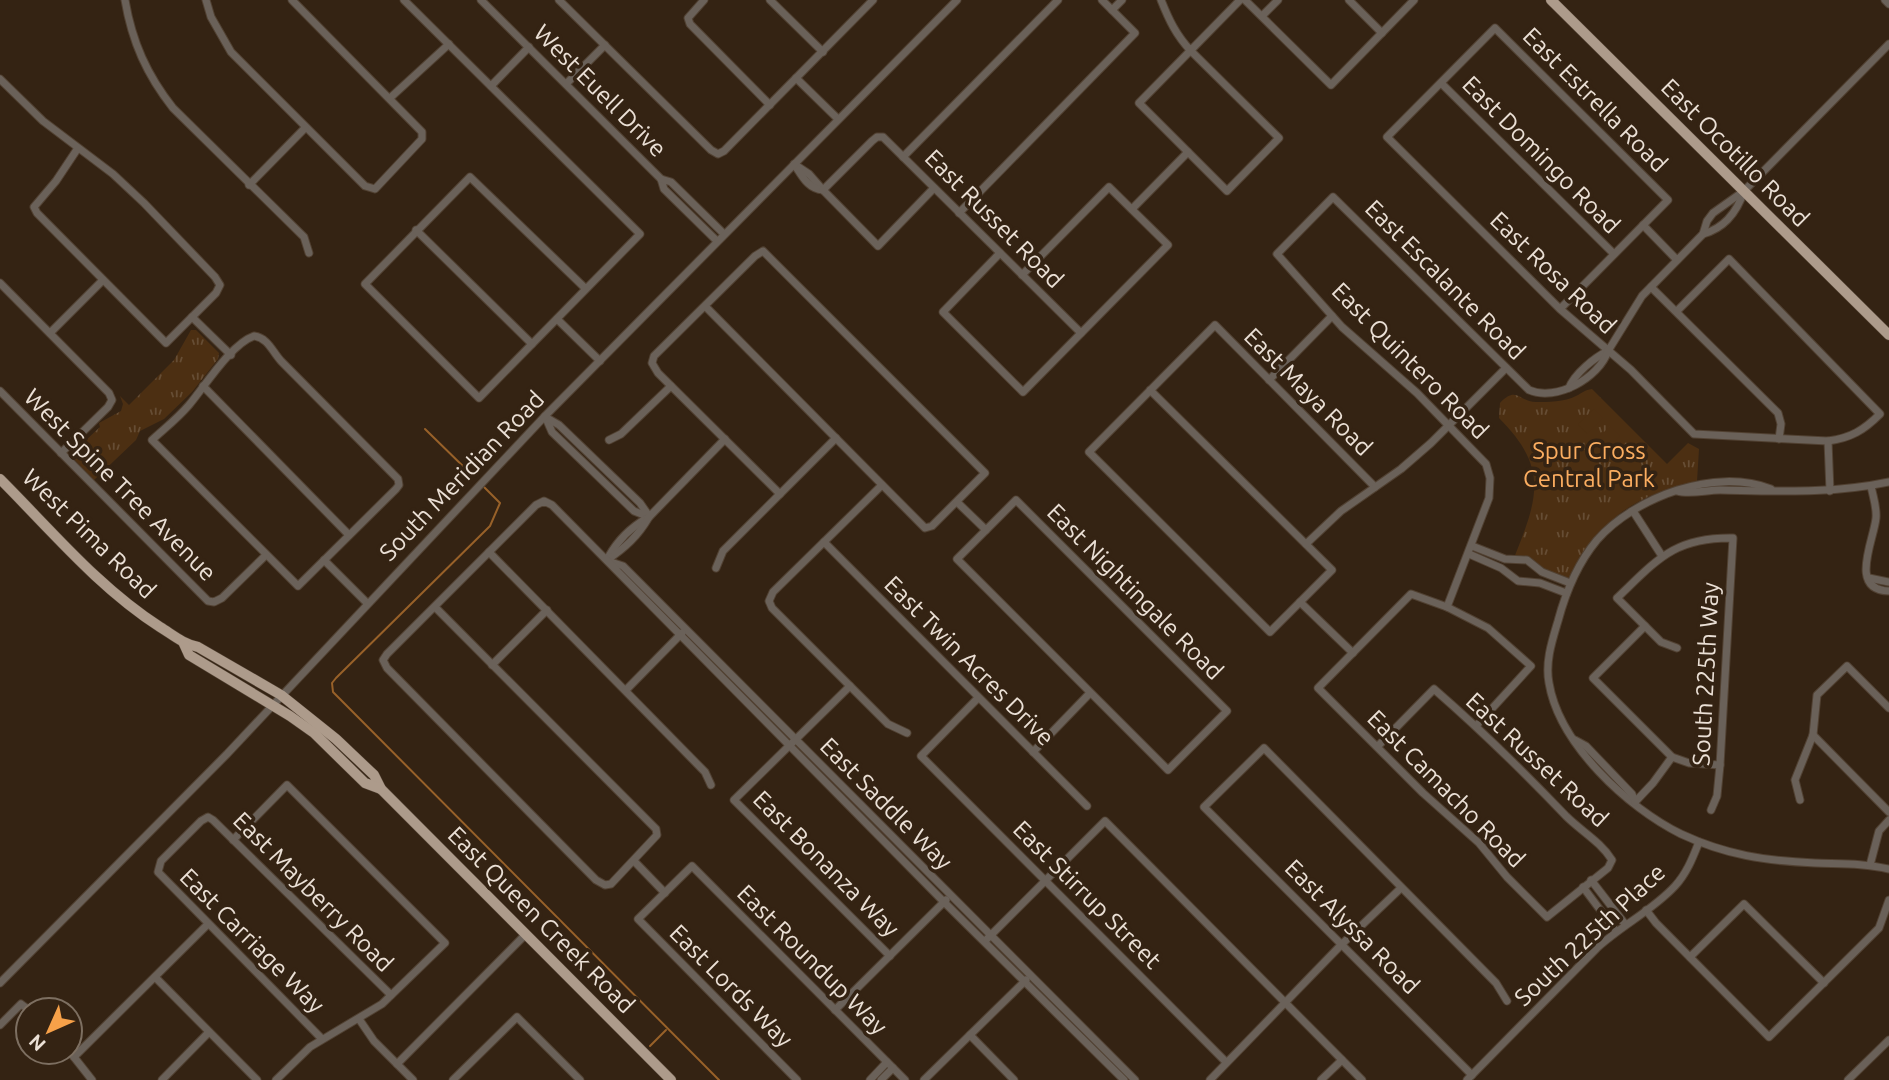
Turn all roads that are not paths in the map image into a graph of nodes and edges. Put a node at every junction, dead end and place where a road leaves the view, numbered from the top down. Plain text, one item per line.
1 (125, 0) edge
2 (206, 0) edge
3 (292, 0) edge
4 (404, 0) edge
5 (481, 0) edge
6 (559, 0) edge
7 (704, 0) edge
8 (770, 0) edge
9 (873, 0) edge
10 (957, 0) edge
11 (1058, 0) edge
12 (1101, 0) edge
13 (1122, 0) edge
14 (1161, 0) edge
15 (1242, 0) edge
16 (1278, 0) edge
17 (1349, 0) edge
18 (1414, 0) edge
19 (1552, 0) edge
20 (1885, 0) edge
21 (1889, 4) edge
22 (1112, 10) junction
23 (1262, 16) junction
24 (1382, 33) junction
25 (449, 44) junction
26 (1889, 44) edge
27 (605, 45) junction
28 (529, 47) junction
29 (1191, 51) junction
30 (823, 52) junction
31 (796, 78) junction
32 (0, 79) edge
33 (1441, 83) junction
34 (566, 84) junction
35 (491, 86) junction
36 (390, 98) junction
37 (770, 105) junction
38 (838, 120) junction
39 (305, 128) junction
40 (78, 148) junction
41 (1188, 152) junction
42 (903, 157) junction
43 (794, 164) junction
44 (661, 179) junction
45 (249, 185) junction
46 (934, 188) junction
47 (823, 190) junction
48 (1744, 191) junction
49 (1333, 197) joint
50 (1132, 209) junction
51 (959, 213) junction
52 (1643, 225) junction
53 (416, 230) junction
54 (724, 234) junction
55 (1703, 234) junction
56 (717, 241) junction
57 (309, 253) dead end
58 (1000, 253) junction
59 (1614, 254) junction
60 (1677, 260) junction
61 (1022, 275) junction
62 (103, 280) junction
63 (0, 283) edge
64 (1651, 287) junction
65 (586, 289) junction
66 (705, 306) junction
67 (1560, 309) junction
68 (1677, 311) junction
69 (1332, 316) junction
70 (192, 317) junction
71 (557, 319) junction
72 (1082, 333) junction
73 (50, 334) junction
74 (1889, 335) edge
75 (532, 344) junction
76 (1608, 351) junction
77 (231, 355) junction
78 (600, 361) junction
79 (1506, 368) junction
80 (1269, 380) junction
81 (203, 386) junction
82 (671, 386) junction
83 (1150, 390) junction
84 (0, 391) edge
85 (545, 416) junction
86 (1448, 425) junction
87 (725, 439) junction
88 (836, 439) junction
89 (1779, 439) junction
90 (609, 440) dead end
91 (1828, 441) junction
92 (61, 453) junction
93 (0, 479) edge
94 (1889, 482) edge
95 (881, 485) junction
96 (1871, 486) junction
97 (1375, 487) junction
98 (1830, 491) junction
99 (780, 495) junction
100 (957, 502) junction
101 (1633, 511) junction
102 (649, 517) junction
103 (986, 530) junction
104 (349, 534) junction
105 (824, 542) junction
106 (1306, 544) junction
107 (1470, 550) junction
108 (489, 552) junction
109 (266, 555) junction
110 (1662, 556) junction
111 (324, 560) junction
112 (607, 560) junction
113 (1518, 561) junction
114 (1534, 567) junction
115 (716, 568) dead end
116 (1514, 576) junction
117 (1869, 578) junction
118 (1528, 581) junction
119 (1889, 582) edge
120 (1568, 588) junction
121 (1889, 591) edge
122 (1300, 602) junction
123 (367, 603) junction
124 (435, 607) junction
125 (1447, 607) junction
126 (547, 610) junction
127 (1645, 626) junction
128 (686, 629) junction
129 (679, 636) junction
130 (184, 644) junction
131 (1677, 648) dead end
132 (1353, 653) junction
133 (492, 665) junction
134 (850, 685) junction
135 (626, 690) junction
136 (1090, 693) junction
137 (281, 695) junction
138 (978, 698) junction
139 (273, 704) junction
140 (1889, 708) edge
141 (1476, 726) junction
142 (907, 733) dead end
143 (1813, 735) junction
144 (792, 743) junction
145 (1377, 747) junction
146 (1033, 752) junction
147 (1672, 757) junction
148 (1720, 765) junction
149 (711, 785) dead end
150 (381, 789) junction
151 (1800, 800) dead end
152 (1635, 802) junction
153 (1087, 806) dead end
154 (1711, 810) dead end
155 (1889, 812) edge
156 (1889, 820) edge
157 (233, 840) junction
158 (1699, 842) junction
159 (634, 861) junction
160 (1870, 865) junction
161 (158, 868) joint
162 (1889, 869) edge
163 (1591, 880) junction
164 (1046, 881) junction
165 (1583, 887) junction
166 (1401, 888) junction
167 (665, 893) junction
168 (947, 899) junction
169 (1889, 900) edge
170 (1609, 904) junction
171 (1600, 910) junction
172 (1646, 910) junction
173 (208, 924) junction
174 (1625, 924) junction
175 (1616, 931) junction
176 (526, 934) junction
177 (987, 939) junction
178 (1342, 944) junction
179 (890, 956) junction
180 (1690, 957) junction
181 (155, 977) junction
182 (1027, 979) junction
183 (0, 983) edge
184 (1824, 983) junction
185 (391, 995) junction
186 (1284, 1002) junction
187 (1507, 1002) dead end
188 (14, 1010) edge
189 (835, 1010) junction
190 (359, 1019) junction
191 (0, 1025) edge
192 (209, 1032) junction
193 (970, 1035) junction
194 (322, 1039) junction
195 (1889, 1040) edge
196 (84, 1043) edge
197 (1342, 1060) junction
198 (1226, 1062) junction
199 (397, 1064) junction
200 (890, 1065) junction
201 (81, 1066) edge
202 (460, 1073) junction
203 (1469, 1077) edge
204 (92, 1080) edge
205 (162, 1080) edge
206 (257, 1080) edge
207 (276, 1080) edge
208 (413, 1080) edge
209 (453, 1080) edge
210 (467, 1080) edge
211 (580, 1080) edge
212 (670, 1080) edge
213 (797, 1080) edge
214 (870, 1080) edge
215 (881, 1080) edge
216 (905, 1080) edge
217 (925, 1080) edge
218 (1014, 1080) edge
219 (1124, 1080) edge
220 (1135, 1080) edge
221 (1210, 1080) edge
222 (1321, 1080) edge
223 (1362, 1080) edge
224 (1848, 1080) edge

1 - 45 street
2 - 39 street
3 - 36 street
4 - 25 street
5 - 28 street, West Euell Drive
6 - 27 street
7 - 37 street
8 - 30 street
9 - 30 street
10 - 38 street, South Meridian Road
11 - 42 street
12 - 22 street
13 - 22 street
14 - 29 street
15 - 23 street
15 - 29 street
16 - 23 street
17 - 24 street
18 - 24 street
19 - 48 main road, East Ocotillo Road
20 - 21 street
22 - 51 street
23 - 24 street
25 - 35 street
25 - 36 street
26 - 48 street
27 - 34 street
27 - 37 street
28 - 34 street, West Euell Drive
28 - 35 street
29 - 41 street
29 - 41 street
30 - 31 street
31 - 37 street
31 - 38 street
32 - 40 street
33 - 52 street, East Estrella Road
33 - 59 street, East Domingo Road
33 - 67 street, East Rosa Road
34 - 44 street, West Euell Drive
35 - 65 street
36 - 39 street
38 - 43 street, South Meridian Road
39 - 45 street
40 - 62 street
40 - 70 street
41 - 50 street
42 - 46 street, East Russet Road
42 - 47 street, East Russet Road
43 - 47 street
43 - 54 street, South Meridian Road
44 - 54 street, West Euell Drive
44 - 56 street, West Euell Drive
45 - 57 street
46 - 47 street
46 - 51 street, East Russet Road
48 - 55 street
48 - 55 street
48 - 74 main road, East Ocotillo Road
49 - 69 street, East Quintero Road
49 - 79 street, East Escalante Road
50 - 61 street
50 - 72 street
51 - 58 street, East Russet Road
52 - 59 street
52 - 60 street
53 - 65 street
53 - 75 street
53 - 75 street
54 - 56 street, South Meridian Road
55 - 60 street
56 - 78 street, South Meridian Road
58 - 61 street, East Russet Road
58 - 72 street
59 - 67 street
60 - 64 street
61 - 72 street, East Russet Road
62 - 70 street
62 - 73 street
63 - 73 street
64 - 68 street
64 - 76 street
65 - 71 street
66 - 82 street
66 - 88 street
66 - 100 street
67 - 76 street, East Rosa Road
68 - 89 street
68 - 91 street
69 - 80 street
69 - 86 street, East Quintero Road
70 - 77 street
71 - 75 street
71 - 78 street
73 - 92 street
76 - 79 street, East Escalante Road
76 - 89 street, East Rosa Road
77 - 81 street
77 - 104 street
78 - 85 street, South Meridian Road
79 - 86 street
80 - 83 street, East Maya Road
80 - 97 street, East Maya Road
81 - 104 street
81 - 109 street
82 - 87 street
82 - 90 street
83 - 106 street
83 - 122 street
84 - 92 street, West Spine Tree Avenue
85 - 102 street
85 - 123 street, South Meridian Road
86 - 97 street
86 - 107 street, East Quintero Road
87 - 99 street
87 - 102 street
88 - 95 street
88 - 99 street
89 - 91 street
91 - 98 street
92 - 109 street, West Spine Tree Avenue
93 - 130 main road, West Pima Road
94 - 96 street
95 - 100 street
95 - 105 street
96 - 98 street
96 - 117 street
97 - 106 street
98 - 101 street
99 - 115 street
100 - 103 street
101 - 110 street
101 - 120 street
102 - 112 street
103 - 136 street
103 - 136 street, East Nightingale Road
104 - 111 street
105 - 134 street
105 - 138 street, East Twin Acres Drive
106 - 122 street
107 - 113 street
107 - 116 street
107 - 125 street, East Quintero Road
108 - 112 street, East Saddle Way
108 - 124 street
108 - 126 street
109 - 111 street
110 - 127 street
110 - 148 street, South 225th Way
111 - 123 street
112 - 128 street, East Saddle Way
112 - 129 street, East Saddle Way
113 - 114 street
113 - 116 street
114 - 118 street
114 - 120 street
116 - 118 street
117 - 119 street
117 - 121 street
118 - 120 street
120 - 152 street
122 - 132 street
123 - 137 street, South Meridian Road
124 - 133 street
124 - 159 street
125 - 132 street
125 - 141 street
126 - 133 street
126 - 135 street
127 - 131 street
127 - 147 street
128 - 129 street
128 - 144 street, East Saddle Way
129 - 135 street
129 - 144 street, East Saddle Way
130 - 137 main road, West Pima Road
130 - 139 main road, West Pima Road
132 - 145 street, East Camacho Road
133 - 159 street
134 - 142 street
134 - 144 street
135 - 149 street
136 - 146 street
137 - 139 street, South Meridian Road
137 - 150 main road, East Queen Creek Road
138 - 146 street, East Twin Acres Drive
138 - 164 street, East Stirrup Street
139 - 150 main road, East Queen Creek Road
139 - 183 street, South Meridian Road
140 - 143 street
141 - 145 street, East Russet Road
141 - 163 street, East Russet Road
143 - 151 street
143 - 155 street
144 - 168 street, East Saddle Way
144 - 179 street, East Bonanza Way
145 - 165 street, East Camacho Road
146 - 153 street, East Twin Acres Drive
147 - 148 street
147 - 152 street
148 - 154 street, South 225th Way
150 - 176 main road, East Queen Creek Road
152 - 158 street
156 - 160 street
157 - 161 street, East Mayberry Road
157 - 185 street, East Mayberry Road
157 - 185 street
158 - 160 street
158 - 172 street, South 225th Place
159 - 167 street
160 - 162 street
161 - 173 street, East Carriage Way
163 - 165 street
163 - 170 street
164 - 177 street
164 - 186 street
164 - 198 street, East Stirrup Street
165 - 171 street
166 - 178 street
166 - 178 street, East Alyssa Road
166 - 187 street
167 - 189 street, East Roundup Way
167 - 213 street, East Lords Way
168 - 177 street, East Saddle Way
168 - 179 street
169 - 184 street
170 - 171 street
170 - 174 street
171 - 175 street
172 - 174 street, South 225th Place
172 - 180 street
173 - 181 street
173 - 194 street, East Carriage Way
174 - 175 street, South 225th Place
175 - 203 street, South 225th Place
176 - 199 street
176 - 212 main road, East Queen Creek Road
177 - 182 street, East Saddle Way
178 - 186 street
178 - 203 street, East Alyssa Road
179 - 189 street
180 - 184 street
180 - 184 street
181 - 192 street
181 - 196 street
182 - 193 street
182 - 219 street, East Saddle Way
182 - 220 street, East Saddle Way
185 - 190 street
186 - 197 street
186 - 198 street
188 - 191 street
189 - 200 street, East Roundup Way
190 - 194 street
190 - 199 street, East Carriage Way
192 - 205 street
192 - 206 street
193 - 217 street
193 - 218 street
194 - 207 street
195 - 224 street
197 - 222 street
197 - 223 street
198 - 221 street
199 - 208 street, East Carriage Way
200 - 214 street
200 - 215 street
200 - 216 street, East Roundup Way
201 - 204 street
202 - 209 street
202 - 210 street
202 - 211 street

